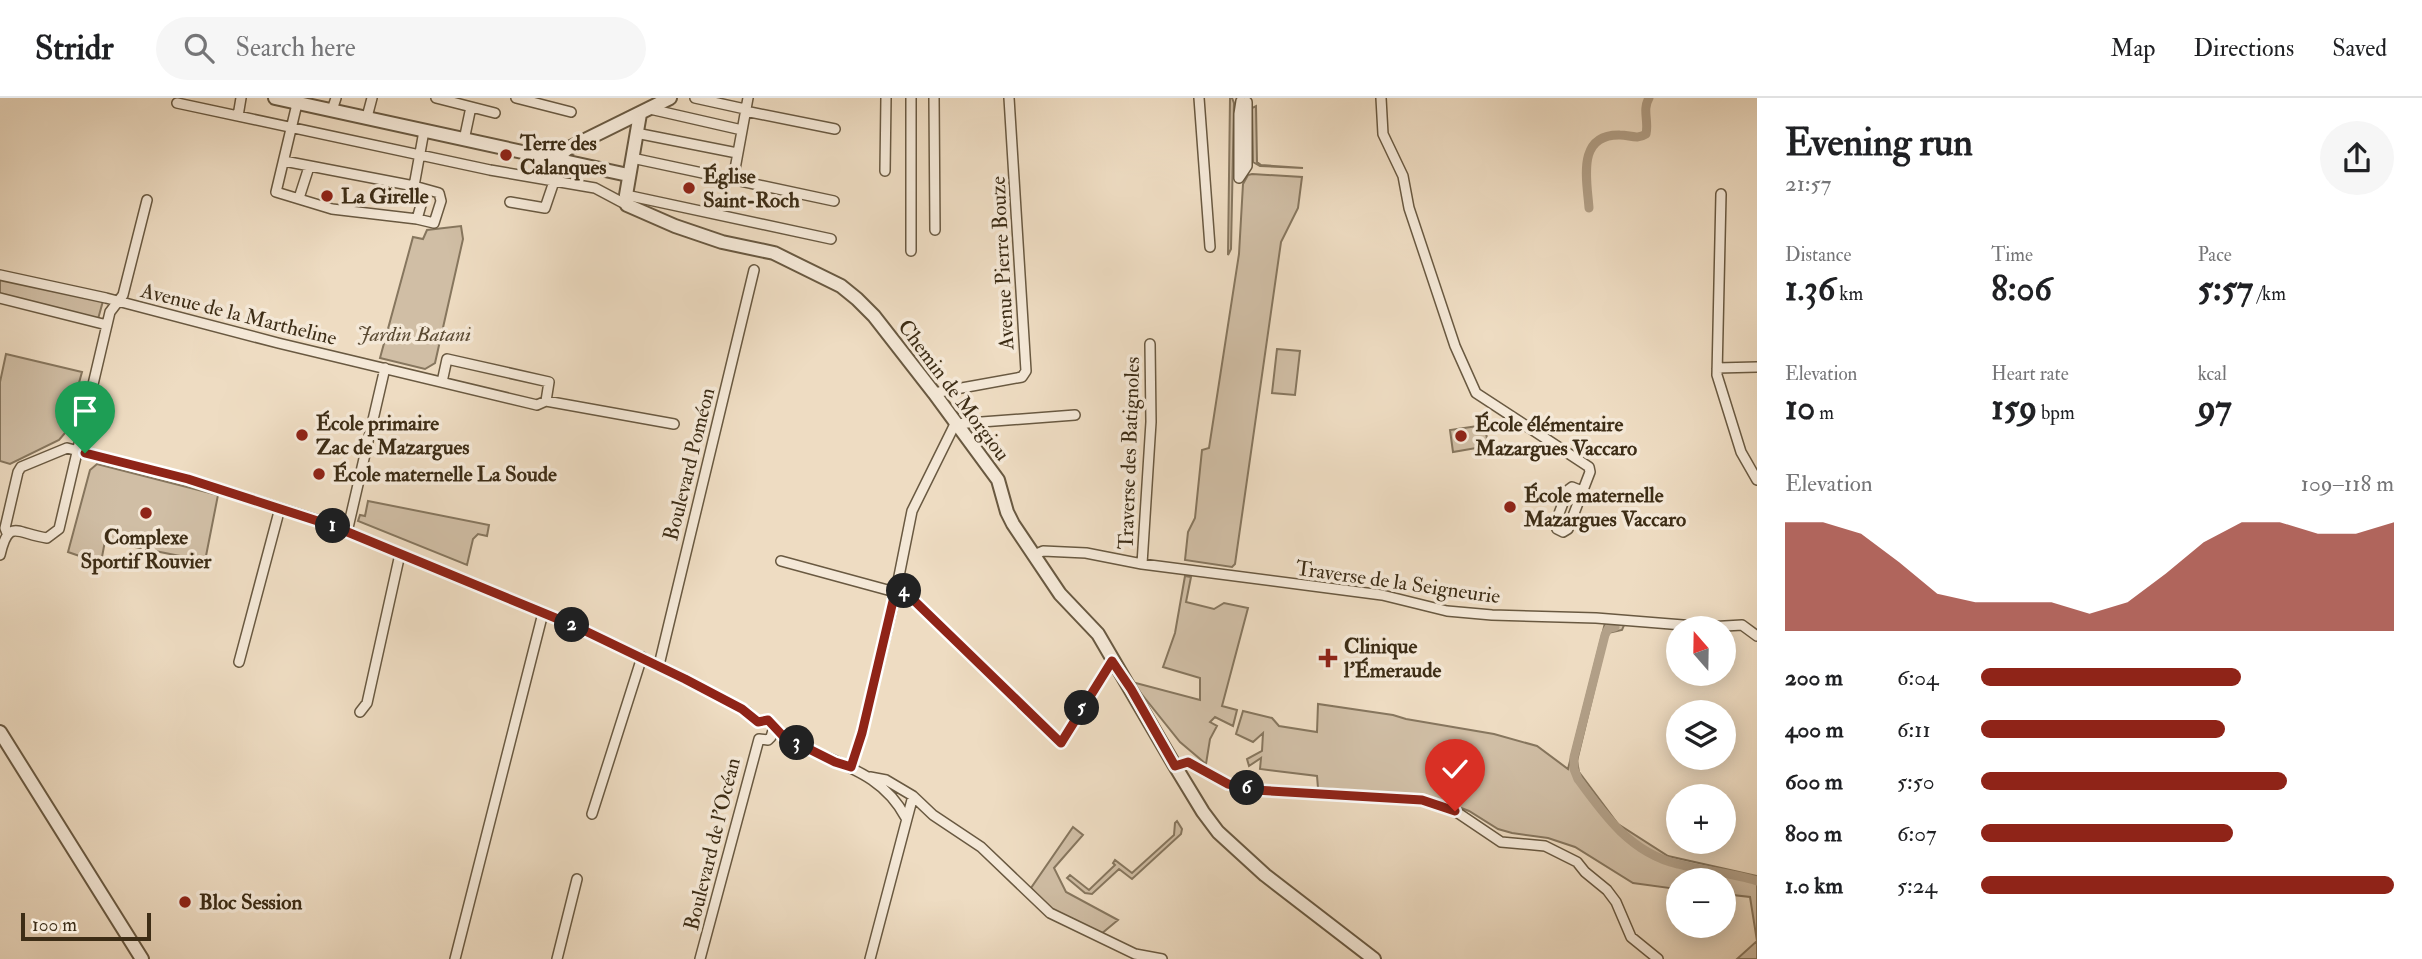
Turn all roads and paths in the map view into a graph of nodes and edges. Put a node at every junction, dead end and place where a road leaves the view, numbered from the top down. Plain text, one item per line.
1 (241, 98) edge
2 (275, 98) edge
3 (372, 98) edge
4 (436, 98) edge
5 (516, 98) edge
6 (695, 98) edge
7 (748, 98) edge
8 (886, 98) edge
9 (911, 98) edge
10 (934, 98) edge
11 (1009, 98) edge
12 (1199, 98) edge
13 (1381, 98) edge
14 (667, 99) edge
15 (294, 100) edge
16 (1245, 100) edge
17 (177, 103) dead end
18 (334, 104) edge
19 (471, 107) junction
20 (745, 110) junction
21 (571, 111) dead end
22 (645, 111) junction
23 (495, 113) dead end
24 (237, 116) junction
25 (367, 117) junction
26 (291, 128) junction
27 (835, 130) dead end
28 (424, 131) junction
29 (741, 131) junction
30 (636, 133) junction
31 (464, 140) junction
32 (737, 153) junction
33 (419, 155) junction
34 (632, 158) junction
35 (284, 161) junction
36 (558, 161) junction
37 (309, 167) junction
38 (885, 171) dead end
39 (628, 176) junction
40 (556, 180) junction
41 (733, 180) junction
42 (414, 186) junction
43 (425, 191) junction
44 (1721, 194) dead end
45 (299, 198) junction
46 (147, 200) dead end
47 (626, 200) junction
48 (834, 201) dead end
49 (510, 202) dead end
50 (417, 219) junction
51 (935, 229) dead end
52 (831, 239) dead end
53 (1210, 247) dead end
54 (911, 251) dead end
55 (754, 270) dead end
56 (0, 275) edge
57 (0, 298) edge
58 (117, 302) junction
59 (107, 325) junction
60 (1150, 344) dead end
61 (1757, 367) edge
62 (385, 368) junction
63 (1717, 368) junction
64 (442, 382) junction
65 (934, 393) junction
66 (546, 401) junction
67 (1075, 415) dead end
68 (674, 424) dead end
69 (955, 424) junction
70 (76, 450) junction
71 (1757, 480) edge
72 (1582, 491) junction
73 (280, 508) junction
74 (347, 532) junction
75 (7, 533) junction
76 (400, 554) junction
77 (0, 555) edge
78 (1034, 555) junction
79 (781, 561) dead end
80 (1142, 564) junction
81 (896, 588) junction
82 (543, 613) junction
83 (1757, 636) edge
84 (642, 657) junction
85 (1112, 661) junction
86 (239, 662) dead end
87 (659, 665) junction
88 (360, 712) dead end
89 (758, 722) junction
90 (773, 732) junction
91 (0, 733) edge
92 (759, 739) junction
93 (1175, 766) junction
94 (851, 767) junction
95 (870, 777) junction
96 (913, 796) junction
97 (592, 814) dead end
98 (906, 818) junction
99 (577, 879) dead end
100 (141, 958) edge
101 (455, 959) edge
102 (557, 959) edge
103 (700, 959) edge
104 (870, 959) edge
105 (1162, 959) edge
106 (1374, 959) edge
107 (1658, 959) edge

1 - 24 street
2 - 15 street
3 - 25 street
4 - 19 street
5 - 21 street
6 - 20 street
7 - 20 street
8 - 38 street
9 - 54 street
10 - 51 street
11 - 65 street, Avenue Pierre Bouze
12 - 53 street
13 - 72 street
14 - 22 street
15 - 18 street
15 - 26 street
16 - 16 street
17 - 24 street, Chemin de Morgiou
18 - 25 street
19 - 23 street
19 - 31 street
20 - 27 street
20 - 29 street
22 - 29 street
22 - 30 street
22 - 36 street
24 - 26 street, Chemin de Morgiou
25 - 28 street
26 - 33 street, Chemin de Morgiou
26 - 35 street
28 - 31 street
28 - 33 street
29 - 32 street
30 - 32 street
30 - 34 street
31 - 36 street
32 - 41 street
33 - 40 street, Chemin de Morgiou
33 - 42 street
34 - 39 street
34 - 41 street
35 - 37 street
35 - 45 street
36 - 39 street
36 - 40 street
37 - 42 street
37 - 45 street
39 - 47 street
40 - 47 street, Chemin de Morgiou
40 - 49 street
41 - 48 street
42 - 43 street
43 - 50 street
43 - 50 street
44 - 63 street
45 - 50 street
46 - 58 street
47 - 52 street
47 - 65 street, Chemin de Morgiou
55 - 87 street, Boulevard Poméon
56 - 58 street, Avenue de la Martheline
57 - 59 street
58 - 59 street
58 - 62 street, Avenue de la Martheline
59 - 70 street
60 - 80 street, Traverse des Batignoles
61 - 63 street
62 - 64 street, Avenue de la Martheline
62 - 74 street
63 - 71 street
64 - 66 street, Avenue de la Martheline
64 - 66 street
65 - 69 street, Chemin de Morgiou
66 - 68 street, Avenue de la Martheline
67 - 69 street
69 - 78 street, Chemin de Morgiou
69 - 81 street
70 - 73 street
70 - 75 street
70 - 75 street
72 - 72 street
73 - 74 street
73 - 86 street
74 - 76 street
75 - 77 street
76 - 82 street
76 - 88 street
78 - 80 street, Traverse de la Seigneurie
78 - 85 street, Chemin de Morgiou
79 - 81 street
80 - 83 street, Traverse de la Seigneurie
81 - 85 street
81 - 94 street
82 - 84 street
82 - 101 street
84 - 87 street
84 - 97 street
85 - 93 street, Chemin de Morgiou
87 - 89 street
89 - 90 street
89 - 92 street
90 - 92 street
90 - 94 street
91 - 100 street
92 - 103 street, Boulevard de l'Océan
93 - 106 street, Chemin de Morgiou
93 - 107 street
94 - 95 street
95 - 96 street
95 - 98 street
96 - 98 street
96 - 105 street
98 - 104 street
99 - 102 street

